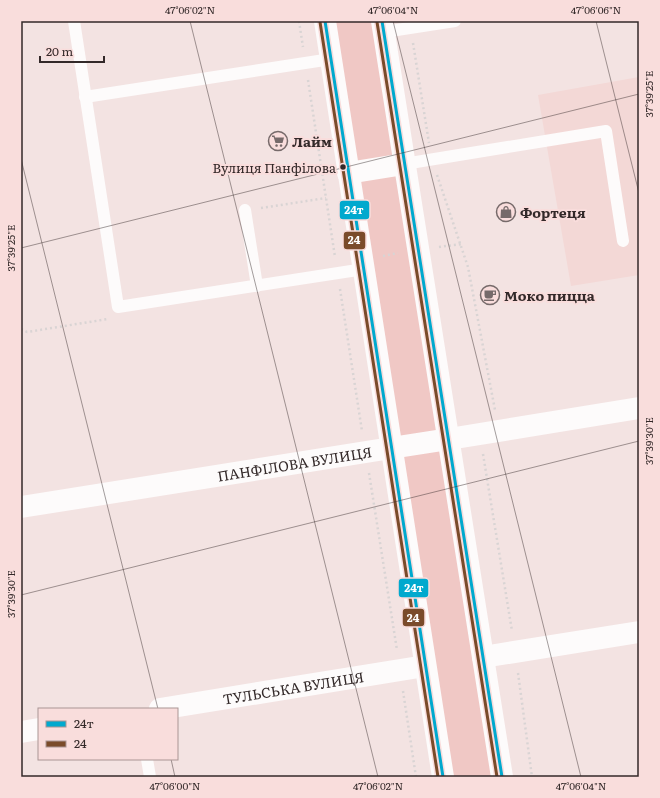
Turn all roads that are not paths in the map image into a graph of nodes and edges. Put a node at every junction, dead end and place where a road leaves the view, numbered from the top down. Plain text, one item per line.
1 (74, 21) edge
2 (325, 21) edge
3 (454, 21) edge
4 (383, 27) edge
5 (331, 60) junction
6 (85, 98) junction
7 (404, 164) junction
8 (348, 173) junction
9 (245, 210) road end
10 (623, 241) dead end
11 (364, 269) junction
12 (257, 286) junction
13 (639, 408) edge
14 (448, 439) junction
15 (391, 448) junction
16 (21, 508) edge
17 (639, 632) edge
18 (483, 657) junction
19 (425, 666) junction
20 (166, 708) edge
21 (38, 729) edge
22 (21, 732) edge
23 (147, 760) edge
24 (150, 777) edge
25 (443, 777) edge
26 (502, 777) edge

1 - 6 lane
2 - 5 street
3 - 4 lane
4 - 7 street
5 - 6 lane
5 - 8 street
6 - 12 lane
7 - 8 street
7 - 10 lane
7 - 14 street
8 - 11 street
9 - 12 lane
11 - 12 lane
11 - 15 street
13 - 14 street, ПАНФІЛОВА ВУЛИЦЯ
14 - 15 street, ПАНФІЛОВА ВУЛИЦЯ
14 - 18 street
15 - 16 street, ПАНФІЛОВА ВУЛИЦЯ
15 - 19 street
17 - 18 street
18 - 26 street
19 - 20 street, ТУЛЬСЬКА ВУЛИЦЯ
19 - 25 street
21 - 22 street
23 - 24 lane

